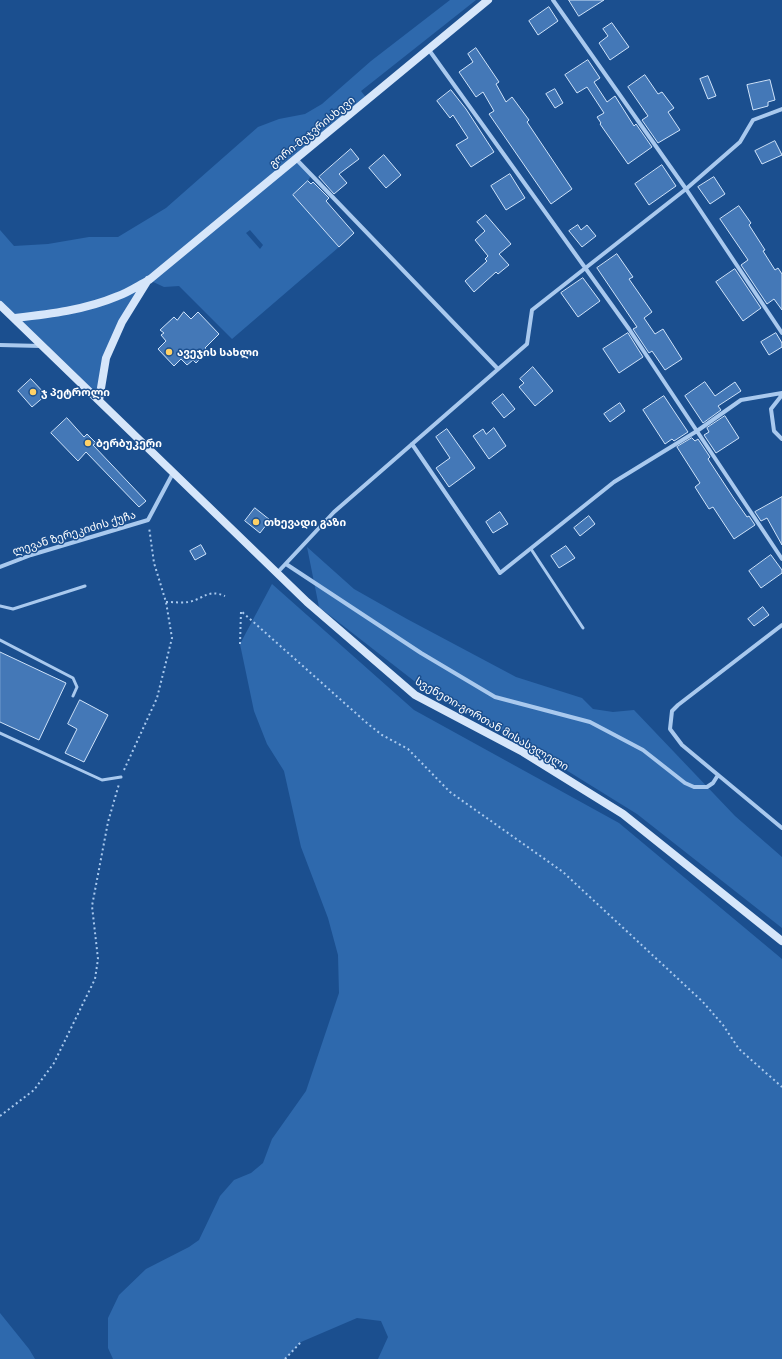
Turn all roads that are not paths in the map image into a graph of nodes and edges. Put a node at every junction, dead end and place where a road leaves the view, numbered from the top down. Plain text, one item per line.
1 (488, 0) edge
2 (553, 0) edge
3 (429, 50) junction
4 (782, 109) edge
5 (296, 159) junction
6 (686, 189) junction
7 (585, 269) junction
8 (149, 280) junction
9 (0, 305) edge
10 (14, 318) junction
11 (782, 333) edge
12 (0, 345) edge
13 (44, 346) junction
14 (498, 369) junction
15 (782, 394) edge
16 (99, 400) junction
17 (697, 431) junction
18 (782, 439) edge
19 (412, 444) junction
20 (174, 473) junction
21 (531, 548) junction
22 (782, 559) edge
23 (286, 564) junction
24 (0, 567) edge
25 (277, 573) junction
26 (85, 586) dead end
27 (0, 606) edge
28 (782, 625) edge
29 (583, 628) dead end
30 (0, 640) edge
31 (73, 696) dead end
32 (0, 733) edge
33 (718, 775) junction
34 (121, 777) road end
35 (782, 828) edge
36 (782, 941) edge

1 - 3 main road, გორი-მეჯვრისხევი
2 - 6 street
3 - 5 main road, გორი-მეჯვრისხევი
3 - 7 street
4 - 6 street
5 - 8 main road, გორი-მეჯვრისხევი
5 - 14 street
6 - 7 street
6 - 11 street
7 - 14 street
7 - 17 street
8 - 10 main road, გორი-მეჯვრისხევი
8 - 16 main road, გორი-მეჯვრისხევი
9 - 10 main road, სვენეთი-გორთან მისასვლელი
10 - 13 main road, სვენეთი-გორთან მისასვლელი
12 - 13 street
13 - 16 main road, სვენეთი-გორთან მისასვლელი
14 - 19 street
15 - 17 street
15 - 18 street
16 - 20 main road, სვენეთი-გორთან მისასვლელი
17 - 21 street
17 - 22 street
19 - 21 street
19 - 23 street
20 - 24 street, ლევან ზერეკიძის ქუჩა
20 - 25 main road, სვენეთი-გორთან მისასვლელი
21 - 29 lane
23 - 25 street
23 - 33 street
25 - 36 main road, სვენეთი-გორთან მისასვლელი
26 - 27 lane
28 - 33 street
30 - 31 lane
32 - 34 lane
33 - 35 street

